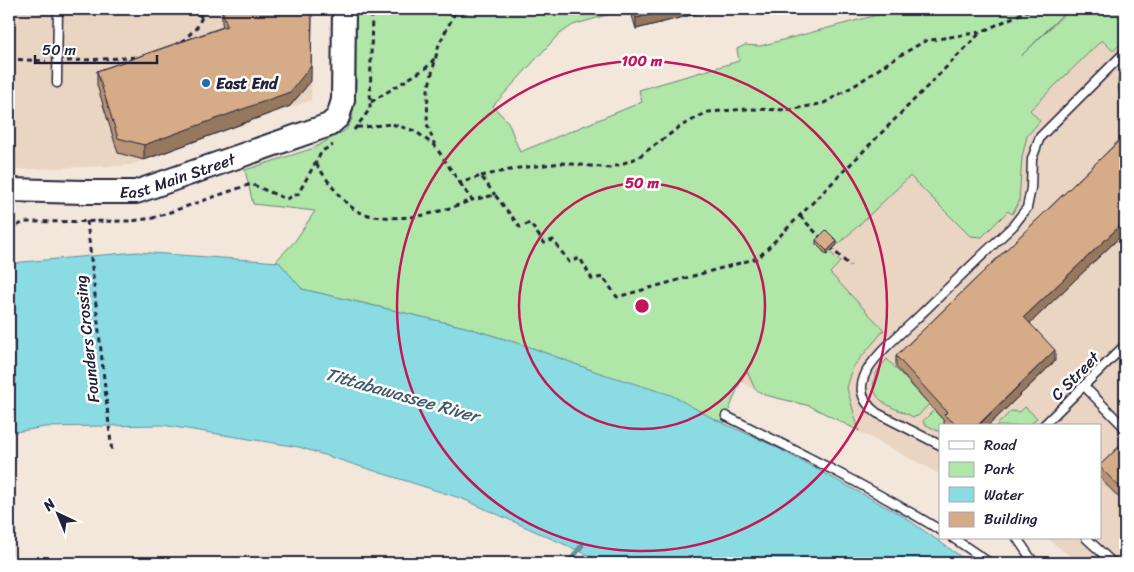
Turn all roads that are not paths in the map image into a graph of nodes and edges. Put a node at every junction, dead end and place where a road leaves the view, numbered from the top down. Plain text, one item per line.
1 (58, 9) edge
2 (344, 9) edge
3 (1125, 52) edge
4 (57, 83) dead end
5 (9, 190) edge
6 (1125, 345) edge
7 (1084, 386) junction
8 (726, 416) dead end
9 (1046, 424) edge
10 (1125, 428) edge
11 (939, 445) edge
12 (939, 529) edge
13 (956, 540) edge
14 (1017, 540) edge
15 (1088, 540) edge
16 (990, 563) edge
17 (1034, 563) edge
18 (1114, 563) edge

1 - 4 lane
2 - 5 street, East Main Street
3 - 11 lane
6 - 7 lane, C Street
7 - 9 lane, C Street
7 - 10 lane
8 - 12 lane
13 - 16 lane
14 - 17 lane
15 - 18 lane

